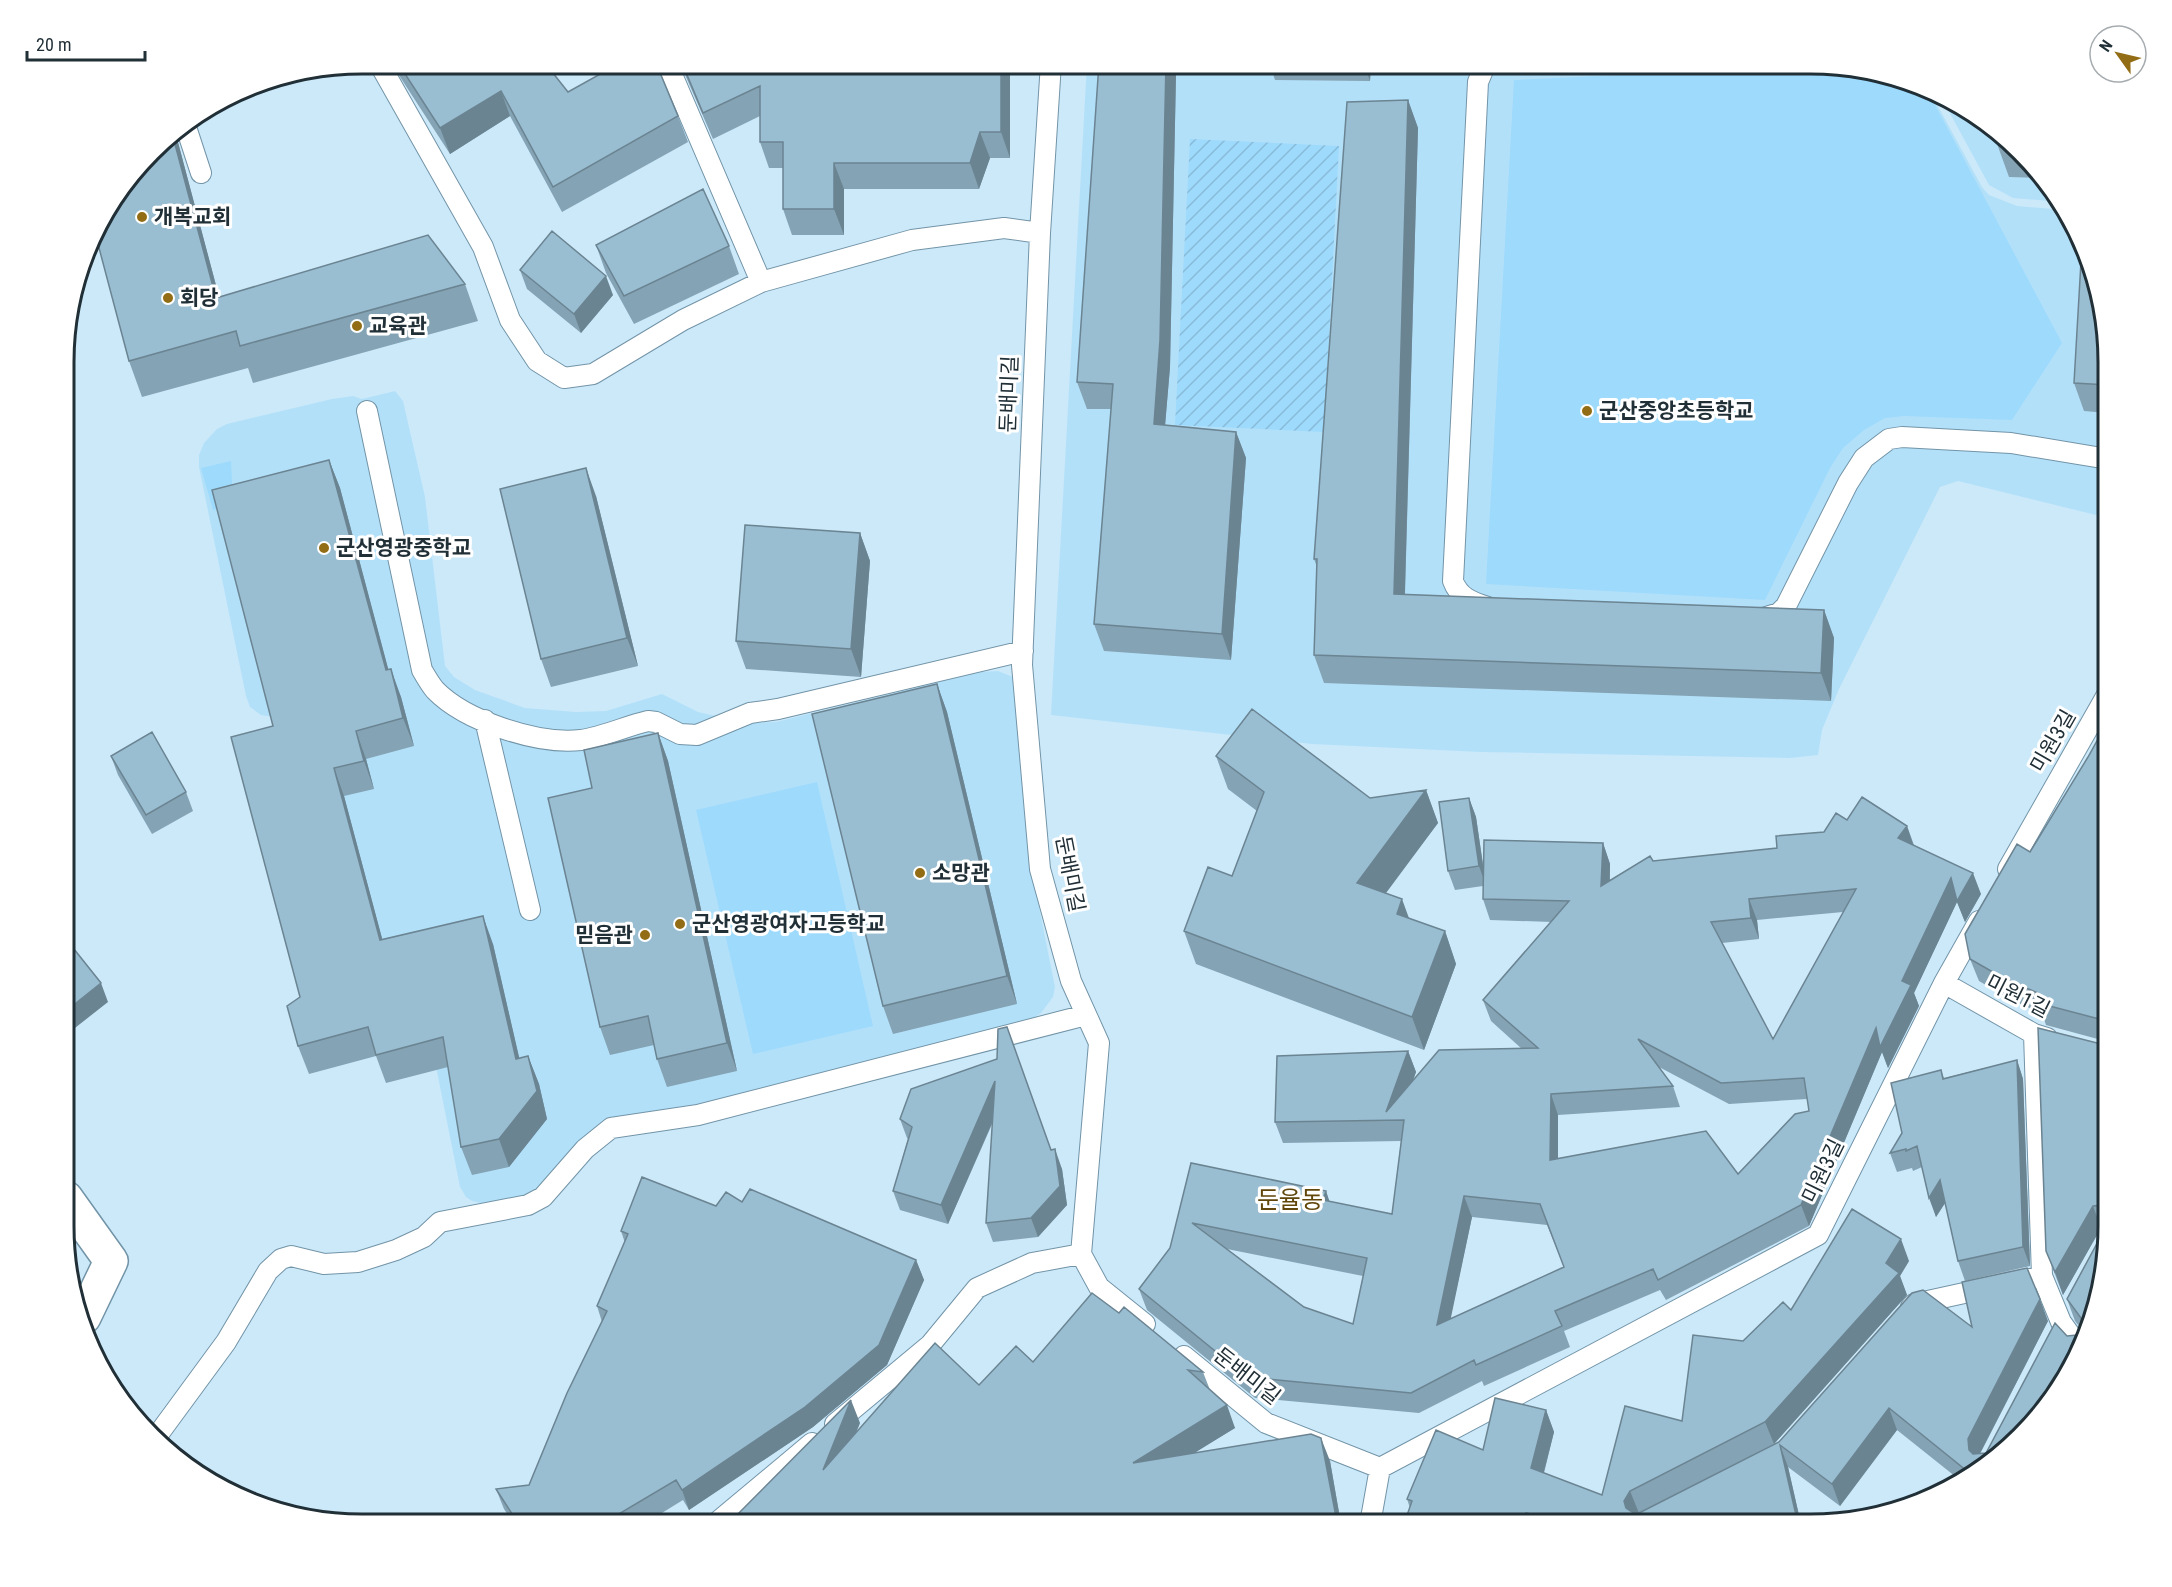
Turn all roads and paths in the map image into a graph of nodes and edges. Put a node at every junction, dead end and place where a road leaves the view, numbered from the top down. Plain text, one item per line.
1 (385, 74) edge
2 (672, 74) edge
3 (1050, 74) edge
4 (1481, 74) edge
5 (188, 132) edge
6 (201, 173) dead end
7 (1040, 233) junction
8 (761, 282) junction
9 (367, 411) dead end
10 (2098, 457) edge
11 (1511, 608) edge
12 (1748, 618) edge
13 (1023, 651) junction
14 (2098, 711) edge
15 (485, 720) junction
16 (530, 910) dead end
17 (1944, 983) junction
18 (1086, 1014) junction
19 (2034, 1035) junction
20 (2066, 1043) edge
21 (74, 1209) edge
22 (1081, 1254) junction
23 (2042, 1276) junction
24 (2071, 1303) edge
25 (87, 1311) edge
26 (1898, 1322) edge
27 (2061, 1322) junction
28 (2075, 1341) edge
29 (2050, 1342) edge
30 (160, 1431) edge
31 (1380, 1468) junction
32 (727, 1514) edge
33 (1372, 1514) edge

1 - 8 lane
2 - 8 lane
3 - 7 lane, 둔배미길
4 - 11 lane
5 - 6 lane
7 - 8 lane
7 - 13 lane, 둔배미길
9 - 15 lane
10 - 12 lane
13 - 15 lane
13 - 18 lane, 둔배미길
14 - 17 lane, 미원3길
15 - 16 lane
17 - 19 lane, 미원1길
17 - 31 lane, 미원3길
18 - 22 lane, 둔배미길
18 - 30 lane
19 - 20 lane, 미원1길
19 - 23 lane
21 - 25 street
22 - 31 lane, 둔배미길
22 - 32 lane
23 - 26 lane
23 - 27 lane
24 - 27 lane
27 - 28 lane
27 - 29 lane
31 - 33 lane

